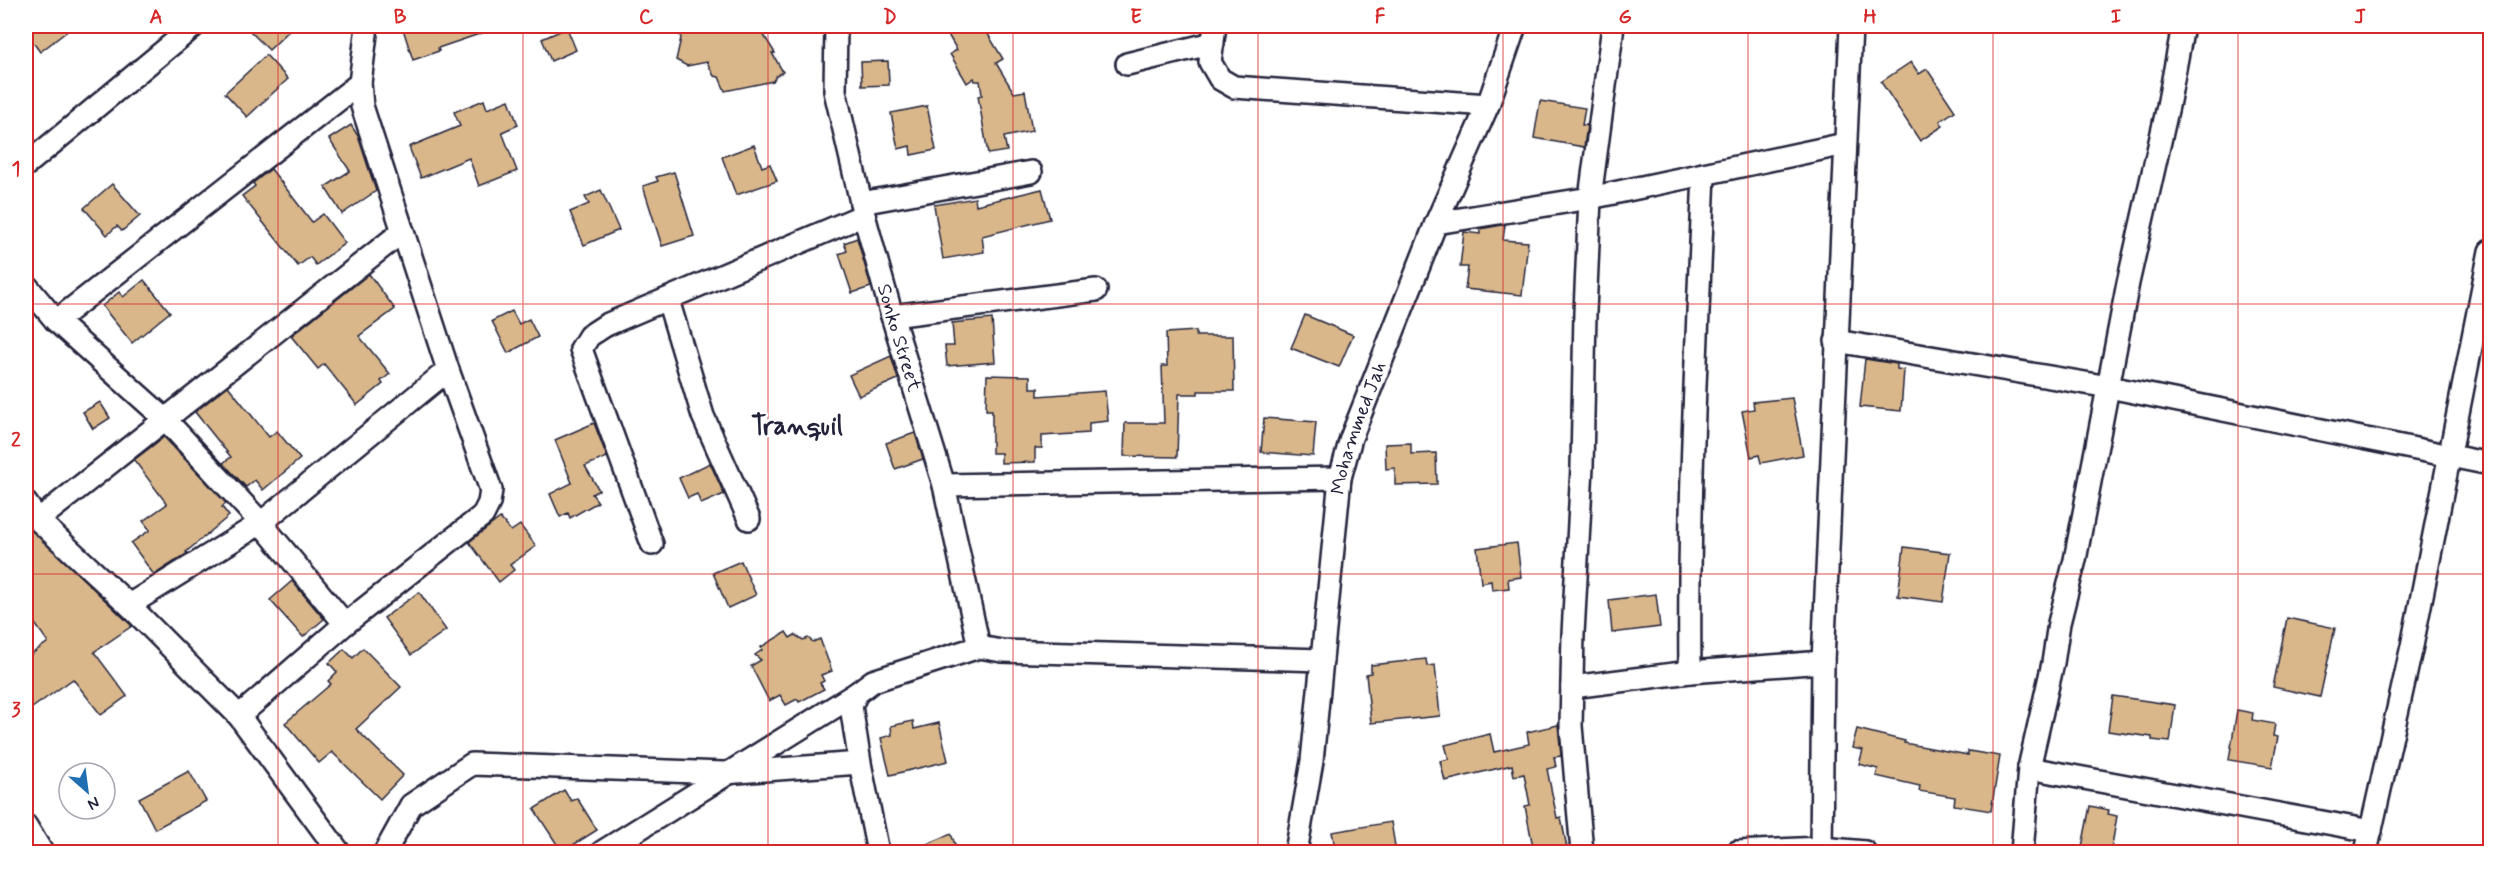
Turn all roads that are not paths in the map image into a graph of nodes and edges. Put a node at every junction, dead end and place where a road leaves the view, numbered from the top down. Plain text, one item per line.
1 (194, 26) edge
2 (367, 26) edge
3 (836, 26) edge
4 (1515, 26) edge
5 (1613, 26) edge
6 (1851, 26) edge
7 (2183, 26) edge
8 (1214, 34) edge
9 (1127, 64) dead end
10 (360, 84) junction
11 (1488, 105) junction
12 (1845, 144) junction
13 (26, 165) edge
14 (1031, 172) dead end
15 (1704, 174) junction
16 (1590, 198) junction
17 (863, 209) junction
18 (1436, 223) junction
19 (403, 231) junction
20 (2490, 251) edge
21 (26, 285) edge
22 (1096, 290) dead end
23 (668, 300) junction
24 (892, 316) junction
25 (56, 321) junction
26 (1836, 341) junction
27 (448, 370) junction
28 (2109, 387) junction
29 (165, 419) junction
30 (2449, 456) junction
31 (2490, 464) edge
32 (1340, 478) junction
33 (944, 485) junction
34 (32, 511) edge
35 (749, 519) dead end
36 (261, 523) junction
37 (652, 544) dead end
38 (129, 605) junction
39 (345, 624) junction
40 (979, 647) junction
41 (1322, 660) junction
42 (1823, 662) junction
43 (1690, 672) junction
44 (1572, 687) junction
45 (857, 693) junction
46 (239, 716) junction
47 (860, 763) junction
48 (2029, 768) junction
49 (729, 773) junction
50 (26, 826) edge
51 (2371, 831) junction
52 (1821, 850) edge
53 (42, 852) edge
54 (339, 852) edge
55 (385, 852) edge
56 (602, 852) edge
57 (878, 852) edge
58 (1296, 852) edge
59 (1582, 852) edge
60 (1739, 852) edge
61 (1865, 852) edge
62 (2022, 852) edge
63 (2366, 852) edge

1 - 13 street
2 - 10 street
3 - 17 street, Sonko Street
4 - 11 street, Mohammed Jah
5 - 16 street
6 - 12 street
7 - 28 street
8 - 9 street
8 - 11 street
10 - 19 street
10 - 25 street
11 - 18 street, Mohammed Jah
12 - 15 street
12 - 26 street
14 - 17 street
15 - 16 street
15 - 43 street
16 - 18 street
16 - 44 street
17 - 23 street
17 - 24 street, Sonko Street
18 - 32 street, Mohammed Jah
19 - 27 street
19 - 29 street
20 - 30 street
21 - 25 street
22 - 24 street
23 - 35 street
23 - 37 street
24 - 33 street, Sonko Street
25 - 29 street
26 - 28 street
26 - 42 street
27 - 36 street
27 - 39 street
28 - 30 street
28 - 48 street
29 - 34 street
29 - 36 street
30 - 31 street
30 - 51 street
32 - 33 street
32 - 41 street, Mohammed Jah
33 - 40 street, Sonko Street
34 - 38 street
36 - 38 street
36 - 39 street
38 - 46 street
39 - 46 street
40 - 41 street
40 - 45 street
41 - 58 street, Mohammed Jah
42 - 43 street
42 - 52 street
43 - 44 street
44 - 59 street
45 - 47 street
45 - 49 street
46 - 54 street
47 - 49 street
47 - 57 street
48 - 51 street
48 - 62 street
49 - 55 street
49 - 56 street
50 - 53 street
51 - 63 street
52 - 60 street
52 - 61 street

